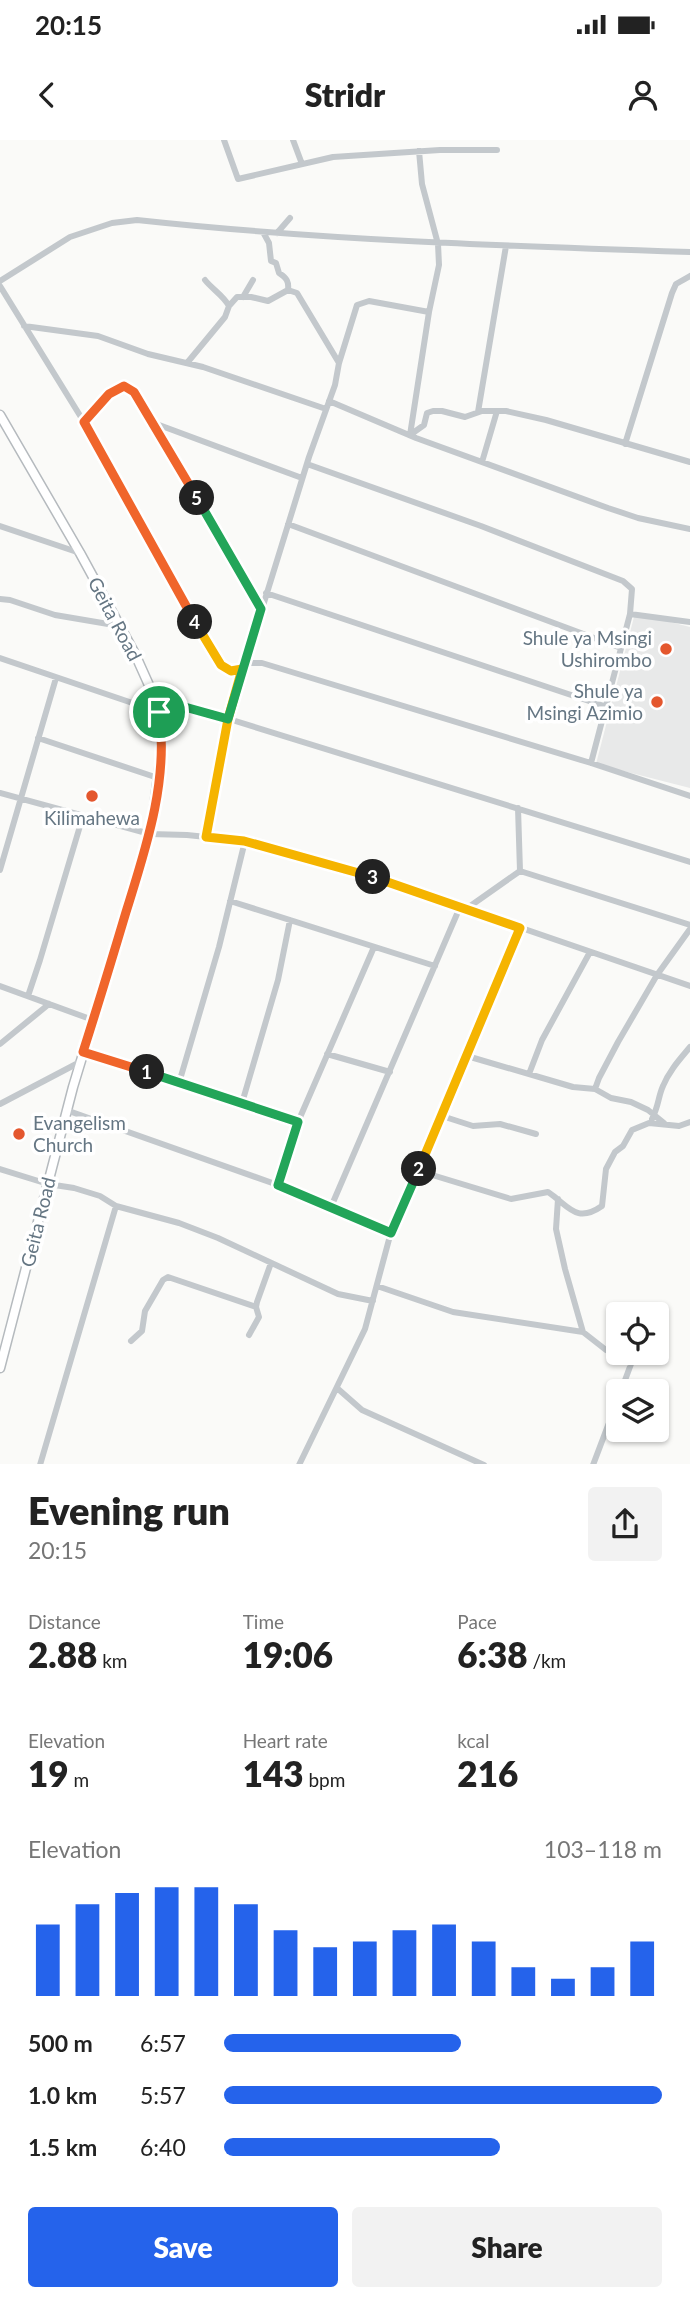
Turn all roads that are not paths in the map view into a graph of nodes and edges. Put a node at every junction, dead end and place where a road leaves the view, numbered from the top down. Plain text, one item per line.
1 (224, 140) edge
2 (293, 140) edge
3 (497, 150) dead end
4 (419, 151) junction
5 (302, 164) junction
6 (290, 218) dead end
7 (263, 232) junction
8 (277, 233) junction
9 (438, 244) junction
10 (506, 246) junction
11 (690, 252) edge
12 (690, 276) edge
13 (205, 280) dead end
14 (253, 280) dead end
15 (0, 284) edge
16 (288, 290) junction
17 (243, 297) junction
18 (229, 306) junction
19 (429, 312) junction
20 (24, 326) junction
21 (187, 363) junction
22 (339, 363) junction
23 (329, 401) junction
24 (326, 409) junction
25 (497, 411) junction
26 (478, 412) junction
27 (0, 415) edge
28 (84, 422) junction
29 (150, 422) junction
30 (410, 435) junction
31 (625, 444) junction
32 (482, 462) junction
33 (690, 462) edge
34 (307, 464) junction
35 (302, 478) junction
36 (288, 523) junction
37 (0, 525) edge
38 (690, 529) edge
39 (80, 553) junction
40 (266, 593) junction
41 (0, 599) edge
42 (261, 609) junction
43 (630, 614) junction
44 (690, 622) edge
45 (120, 626) junction
46 (621, 648) junction
47 (0, 658) edge
48 (243, 666) junction
49 (56, 678) junction
50 (607, 707) junction
51 (159, 712) junction
52 (228, 719) junction
53 (38, 738) junction
54 (591, 762) junction
55 (158, 778) junction
56 (0, 793) edge
57 (690, 796) edge
58 (22, 799) junction
59 (518, 808) junction
60 (83, 816) junction
61 (150, 834) junction
62 (206, 837) junction
63 (244, 841) junction
64 (690, 862) edge
65 (0, 870) edge
66 (520, 870) junction
67 (230, 901) junction
68 (463, 908) junction
69 (290, 920) junction
70 (690, 927) edge
71 (520, 928) junction
72 (374, 947) junction
73 (590, 951) junction
74 (435, 966) junction
75 (657, 975) junction
76 (0, 986) edge
77 (690, 986) edge
78 (28, 996) junction
79 (49, 1004) junction
80 (93, 1020) junction
81 (0, 1044) edge
82 (690, 1048) edge
83 (83, 1052) junction
84 (327, 1054) junction
85 (467, 1056) junction
86 (80, 1062) junction
87 (390, 1072) junction
88 (529, 1074) junction
89 (179, 1083) junction
90 (595, 1089) junction
91 (242, 1103) junction
92 (0, 1104) edge
93 (66, 1110) junction
94 (654, 1115) junction
95 (442, 1116) junction
96 (298, 1122) junction
97 (690, 1122) edge
98 (649, 1123) junction
99 (667, 1125) junction
100 (536, 1135) dead end
101 (0, 1168) edge
102 (418, 1171) junction
103 (48, 1184) junction
104 (278, 1185) junction
105 (558, 1199) junction
106 (116, 1206) junction
107 (331, 1207) junction
108 (391, 1233) junction
109 (271, 1263) junction
110 (377, 1286) junction
111 (373, 1301) junction
112 (256, 1307) junction
113 (583, 1332) junction
114 (249, 1335) dead end
115 (131, 1341) dead end
116 (0, 1368) edge
117 (625, 1379) edge
118 (337, 1388) junction
119 (606, 1431) edge
120 (40, 1464) edge
121 (299, 1464) edge
122 (482, 1464) edge
123 (593, 1464) edge

1 - 5 street
2 - 5 street
3 - 4 street
4 - 5 street
4 - 9 street
6 - 8 street
7 - 8 street
7 - 15 street
7 - 16 street
8 - 9 street
9 - 10 street
9 - 19 street
10 - 11 street
10 - 26 street
12 - 31 street
13 - 18 street
14 - 17 street
15 - 20 street
16 - 17 street
16 - 22 street
17 - 18 street
18 - 21 street
19 - 22 street
19 - 30 street
20 - 21 street
20 - 28 street
21 - 24 street
22 - 23 street
23 - 24 street
23 - 30 street
24 - 34 street
25 - 26 street
25 - 31 street
25 - 32 street
26 - 30 street
27 - 39 main road, Geita Road
28 - 29 street
28 - 48 street
29 - 35 street
29 - 42 street
30 - 32 street
31 - 33 street
32 - 38 street
34 - 35 street
34 - 43 street
35 - 36 street
36 - 40 street
36 - 46 street
37 - 39 street
39 - 45 main road, Geita Road
40 - 42 street
40 - 50 street
41 - 45 street
42 - 48 street
43 - 44 street
43 - 46 street
45 - 51 main road, Geita Road
46 - 50 street
47 - 49 street
48 - 52 street
48 - 54 street
49 - 51 street
49 - 53 street
50 - 54 street
51 - 52 street
51 - 55 main road, Geita Road
52 - 59 street
52 - 62 street
53 - 55 street
53 - 58 street
54 - 57 street
55 - 61 main road, Geita Road
56 - 58 street
58 - 60 street
58 - 65 street
59 - 64 street
59 - 66 street
60 - 61 street
60 - 78 street
61 - 62 street
61 - 80 main road, Geita Road
62 - 63 street
63 - 67 street
63 - 68 street
66 - 68 street
66 - 70 street
67 - 69 street
67 - 89 street
68 - 71 street
68 - 74 street
69 - 72 street
69 - 91 street
70 - 75 street
71 - 73 street
71 - 85 street
72 - 74 street
72 - 84 street
73 - 75 street
73 - 88 street
74 - 87 street
75 - 77 street
75 - 90 street
76 - 78 street
78 - 79 street
79 - 80 street
79 - 81 street
80 - 83 main road, Geita Road
82 - 94 street
83 - 86 main road, Geita Road
83 - 89 street
84 - 87 street
84 - 96 street
85 - 88 street
85 - 95 street
86 - 92 street
86 - 93 main road, Geita Road
87 - 107 street
88 - 90 street
89 - 91 street
90 - 94 street
91 - 96 street
93 - 103 main road, Geita Road
93 - 104 street
94 - 98 street
94 - 99 street
95 - 100 street
95 - 102 street
96 - 104 street
97 - 99 street
98 - 99 street
98 - 105 street
101 - 103 street
102 - 105 street
102 - 108 street
103 - 106 street
103 - 116 main road, Geita Road
104 - 107 street
105 - 113 street
106 - 109 street
106 - 120 street
107 - 108 street
108 - 110 street
109 - 111 street
109 - 112 street
110 - 111 street
110 - 113 street
111 - 118 street
112 - 114 street
112 - 115 street
113 - 117 street
118 - 121 street
118 - 122 street
119 - 123 street

